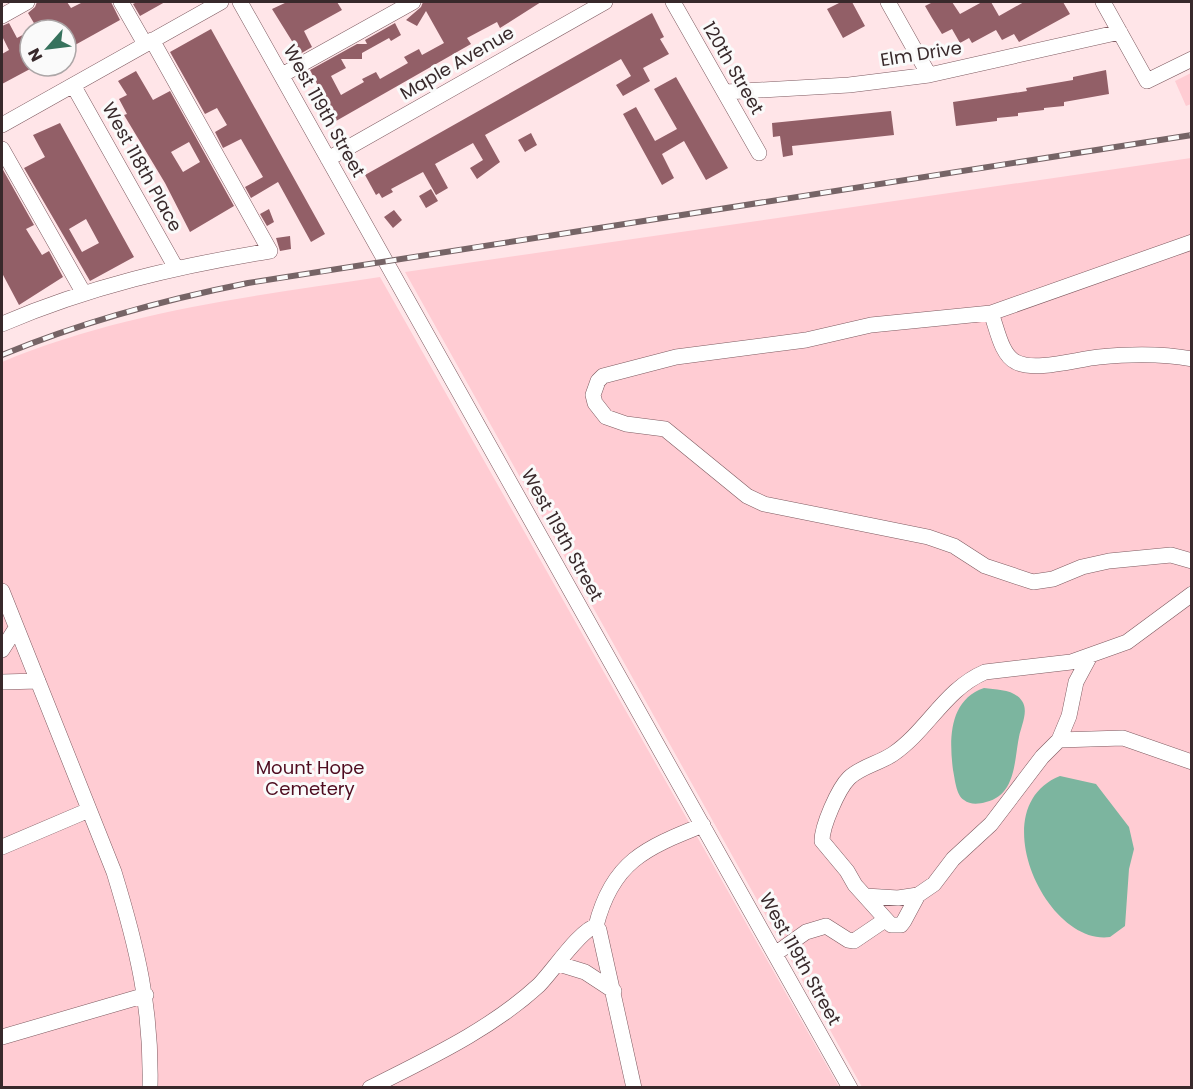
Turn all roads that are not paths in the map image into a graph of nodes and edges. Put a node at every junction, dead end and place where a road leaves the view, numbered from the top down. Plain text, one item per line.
1 (27, 2) edge
2 (121, 2) edge
3 (221, 2) edge
4 (240, 2) edge
5 (413, 2) edge
6 (605, 2) edge
7 (673, 2) edge
8 (888, 2) edge
9 (1103, 2) edge
10 (2, 16) edge
11 (1120, 32) junction
12 (149, 42) junction
13 (1191, 59) edge
14 (282, 75) junction
15 (928, 75) junction
16 (73, 85) junction
17 (726, 92) junction
18 (2, 125) edge
19 (2, 149) edge
20 (759, 153) dead end
21 (328, 159) junction
22 (1191, 242) edge
23 (176, 268) junction
24 (83, 292) junction
25 (992, 313) junction
26 (2, 324) edge
27 (1191, 359) edge
28 (1191, 561) edge
29 (2, 591) edge
30 (1191, 594) edge
31 (16, 628) junction
32 (2, 650) edge
33 (1090, 656) junction
34 (38, 681) junction
35 (2, 682) edge
36 (1059, 740) junction
37 (1191, 762) edge
38 (90, 810) junction
39 (703, 825) junction
40 (2, 847) edge
41 (918, 895) junction
42 (865, 896) junction
43 (885, 920) junction
44 (596, 926) junction
45 (775, 954) junction
46 (559, 964) junction
47 (614, 991) junction
48 (146, 995) junction
49 (2, 1037) edge
50 (150, 1088) edge
51 (370, 1088) edge
52 (634, 1088) edge
53 (850, 1088) edge

1 - 10 street
2 - 12 street
3 - 12 street
4 - 14 street, West 119th Street
5 - 14 street
6 - 21 street, Maple Avenue
7 - 17 street, 120th Street
8 - 15 street
9 - 11 street
11 - 13 street
11 - 15 street, Elm Drive
12 - 16 street
12 - 23 street
14 - 21 street, West 119th Street
15 - 17 street, Elm Drive
16 - 18 street
16 - 23 street, West 118th Place
17 - 20 street, 120th Street
19 - 24 street
21 - 39 street, West 119th Street
22 - 25 street
23 - 24 street
24 - 26 street
25 - 27 street
25 - 28 street
29 - 31 street
30 - 33 street
31 - 32 street
31 - 34 street
33 - 36 street
33 - 42 street
34 - 35 street
34 - 38 street
36 - 37 street
36 - 41 street
38 - 40 street
38 - 48 street
39 - 44 street
39 - 45 street, West 119th Street
41 - 42 street
41 - 43 street
42 - 43 street
43 - 45 street
44 - 46 street
44 - 47 street
45 - 53 street, West 119th Street
46 - 47 street
46 - 51 street
47 - 52 street
48 - 49 street
48 - 50 street

